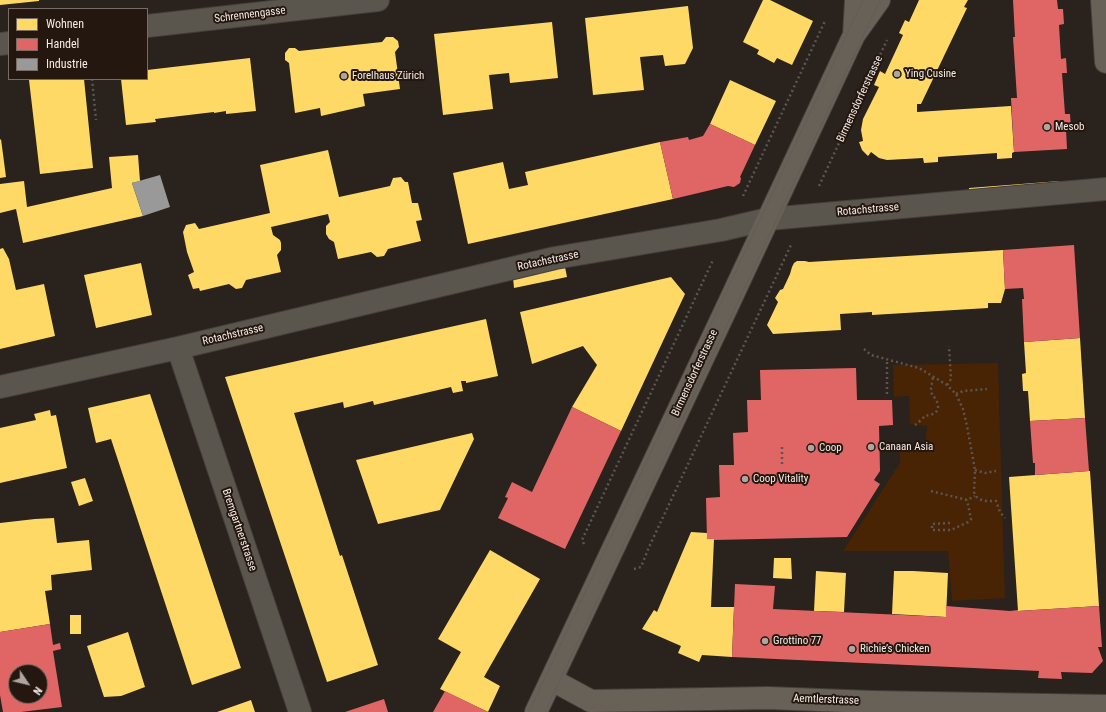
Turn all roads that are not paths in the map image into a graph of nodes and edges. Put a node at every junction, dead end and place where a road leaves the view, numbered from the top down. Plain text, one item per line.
1 (378, 0) edge
2 (856, 0) edge
3 (879, 0) edge
4 (1102, 0) edge
5 (148, 26) edge
6 (854, 35) junction
7 (1106, 62) edge
8 (1106, 189) edge
9 (768, 219) junction
10 (178, 348) junction
11 (0, 387) edge
12 (552, 680) junction
13 (649, 706) edge
14 (1106, 706) edge
15 (300, 712) edge
16 (536, 712) edge

1 - 5 street, Schrennengasse
2 - 6 main road, Birmensdorferstrasse
3 - 6 main road, Birmensdorferstrasse
4 - 7 main road
6 - 9 main road, Birmensdorferstrasse
8 - 9 street, Rotachstrasse
9 - 10 street, Rotachstrasse
9 - 12 main road, Birmensdorferstrasse
10 - 11 street, Rotachstrasse
10 - 15 street, Bremgartnerstrasse
12 - 13 main road, Aemtlerstrasse
12 - 16 main road, Birmensdorferstrasse
13 - 14 main road, Aemtlerstrasse

